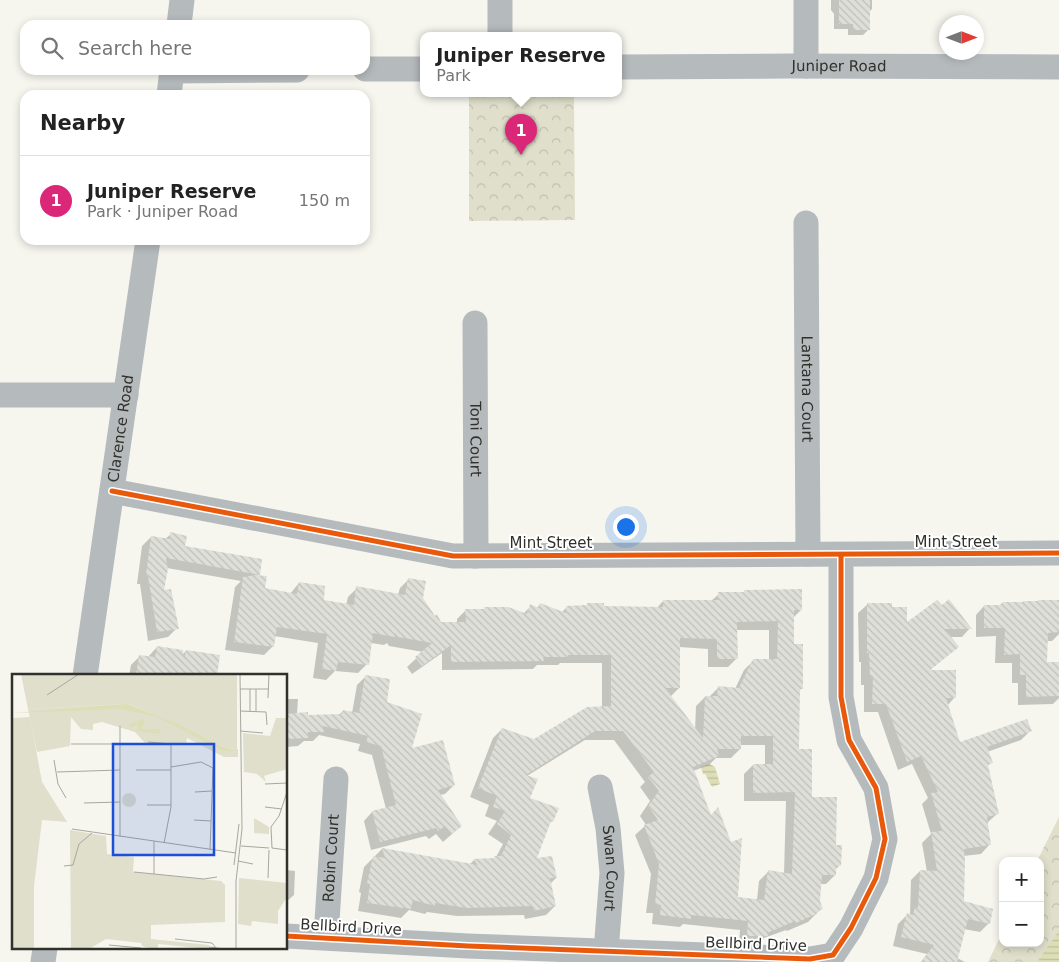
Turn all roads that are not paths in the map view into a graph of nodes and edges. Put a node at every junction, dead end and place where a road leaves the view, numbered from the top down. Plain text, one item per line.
1 (182, 0) edge
2 (500, 0) edge
3 (806, 0) edge
4 (180, 20) edge
5 (500, 32) edge
6 (806, 66) junction
7 (622, 67) edge
8 (1059, 67) edge
9 (370, 69) edge
10 (420, 69) edge
11 (171, 75) edge
12 (170, 90) edge
13 (806, 223) dead end
14 (147, 245) edge
15 (475, 323) dead end
16 (0, 395) edge
17 (126, 395) junction
18 (112, 491) junction
19 (808, 554) junction
20 (841, 554) junction
21 (1058, 554) edge
22 (476, 556) junction
23 (85, 674) edge
24 (336, 779) dead end
25 (600, 787) dead end
26 (288, 936) edge
27 (326, 937) junction
28 (606, 952) junction

1 - 4 street
2 - 5 street
3 - 6 street
6 - 7 street, Juniper Road
6 - 8 street, Juniper Road
9 - 10 street
11 - 12 street
13 - 19 street, Lantana Court
14 - 17 street, Clarence Road
15 - 22 street, Toni Court
16 - 17 street
17 - 18 street, Clarence Road
18 - 22 street, Mint Street
18 - 23 street, Clarence Road
19 - 20 street, Mint Street
19 - 22 street, Mint Street
20 - 21 street, Mint Street
20 - 28 street, Bellbird Drive
24 - 27 street, Robin Court
25 - 28 street, Swan Court
26 - 27 street, Bellbird Drive
27 - 28 street, Bellbird Drive

